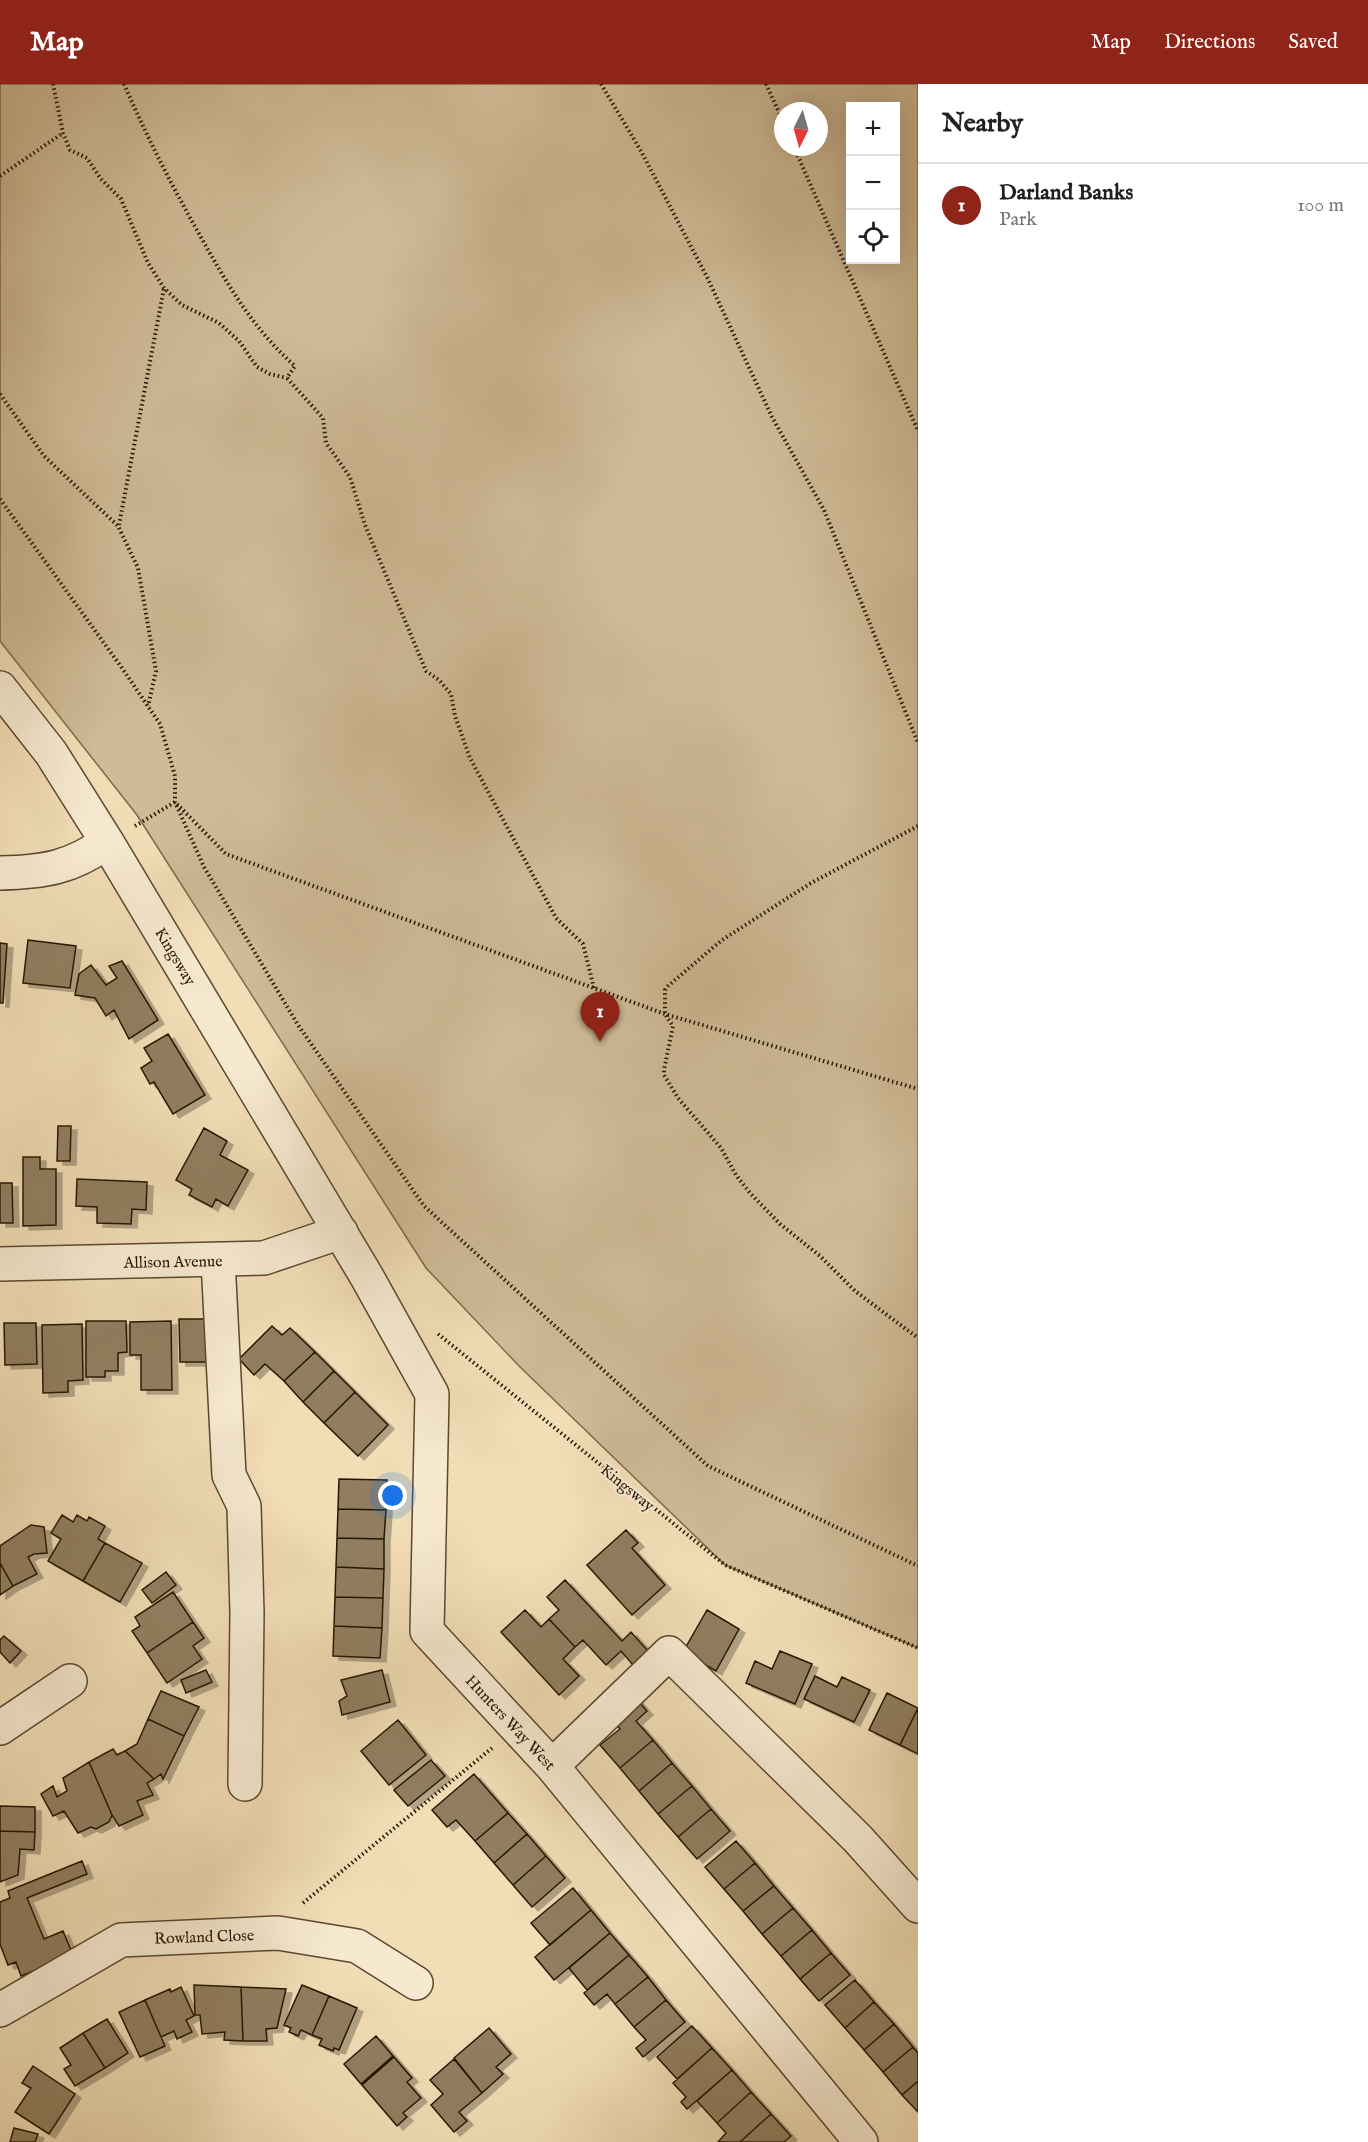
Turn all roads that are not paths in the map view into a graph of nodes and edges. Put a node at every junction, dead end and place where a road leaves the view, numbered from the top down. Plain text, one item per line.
1 (0, 688) edge
2 (108, 842) junction
3 (0, 873) edge
4 (340, 1232) junction
5 (218, 1260) junction
6 (0, 1264) edge
7 (70, 1681) dead end
8 (0, 1728) edge
9 (552, 1766) junction
10 (245, 1784) dead end
11 (918, 1906) edge
12 (416, 1983) dead end
13 (0, 2010) edge
14 (857, 2141) edge

1 - 2 street, Kingsway
2 - 3 street
2 - 4 street, Kingsway
4 - 5 street, Allison Avenue
4 - 9 street, Hunters Way West
5 - 6 street, Allison Avenue
5 - 10 street
7 - 8 street
9 - 11 street
9 - 14 street, Hunters Way West
12 - 13 street, Rowland Close

